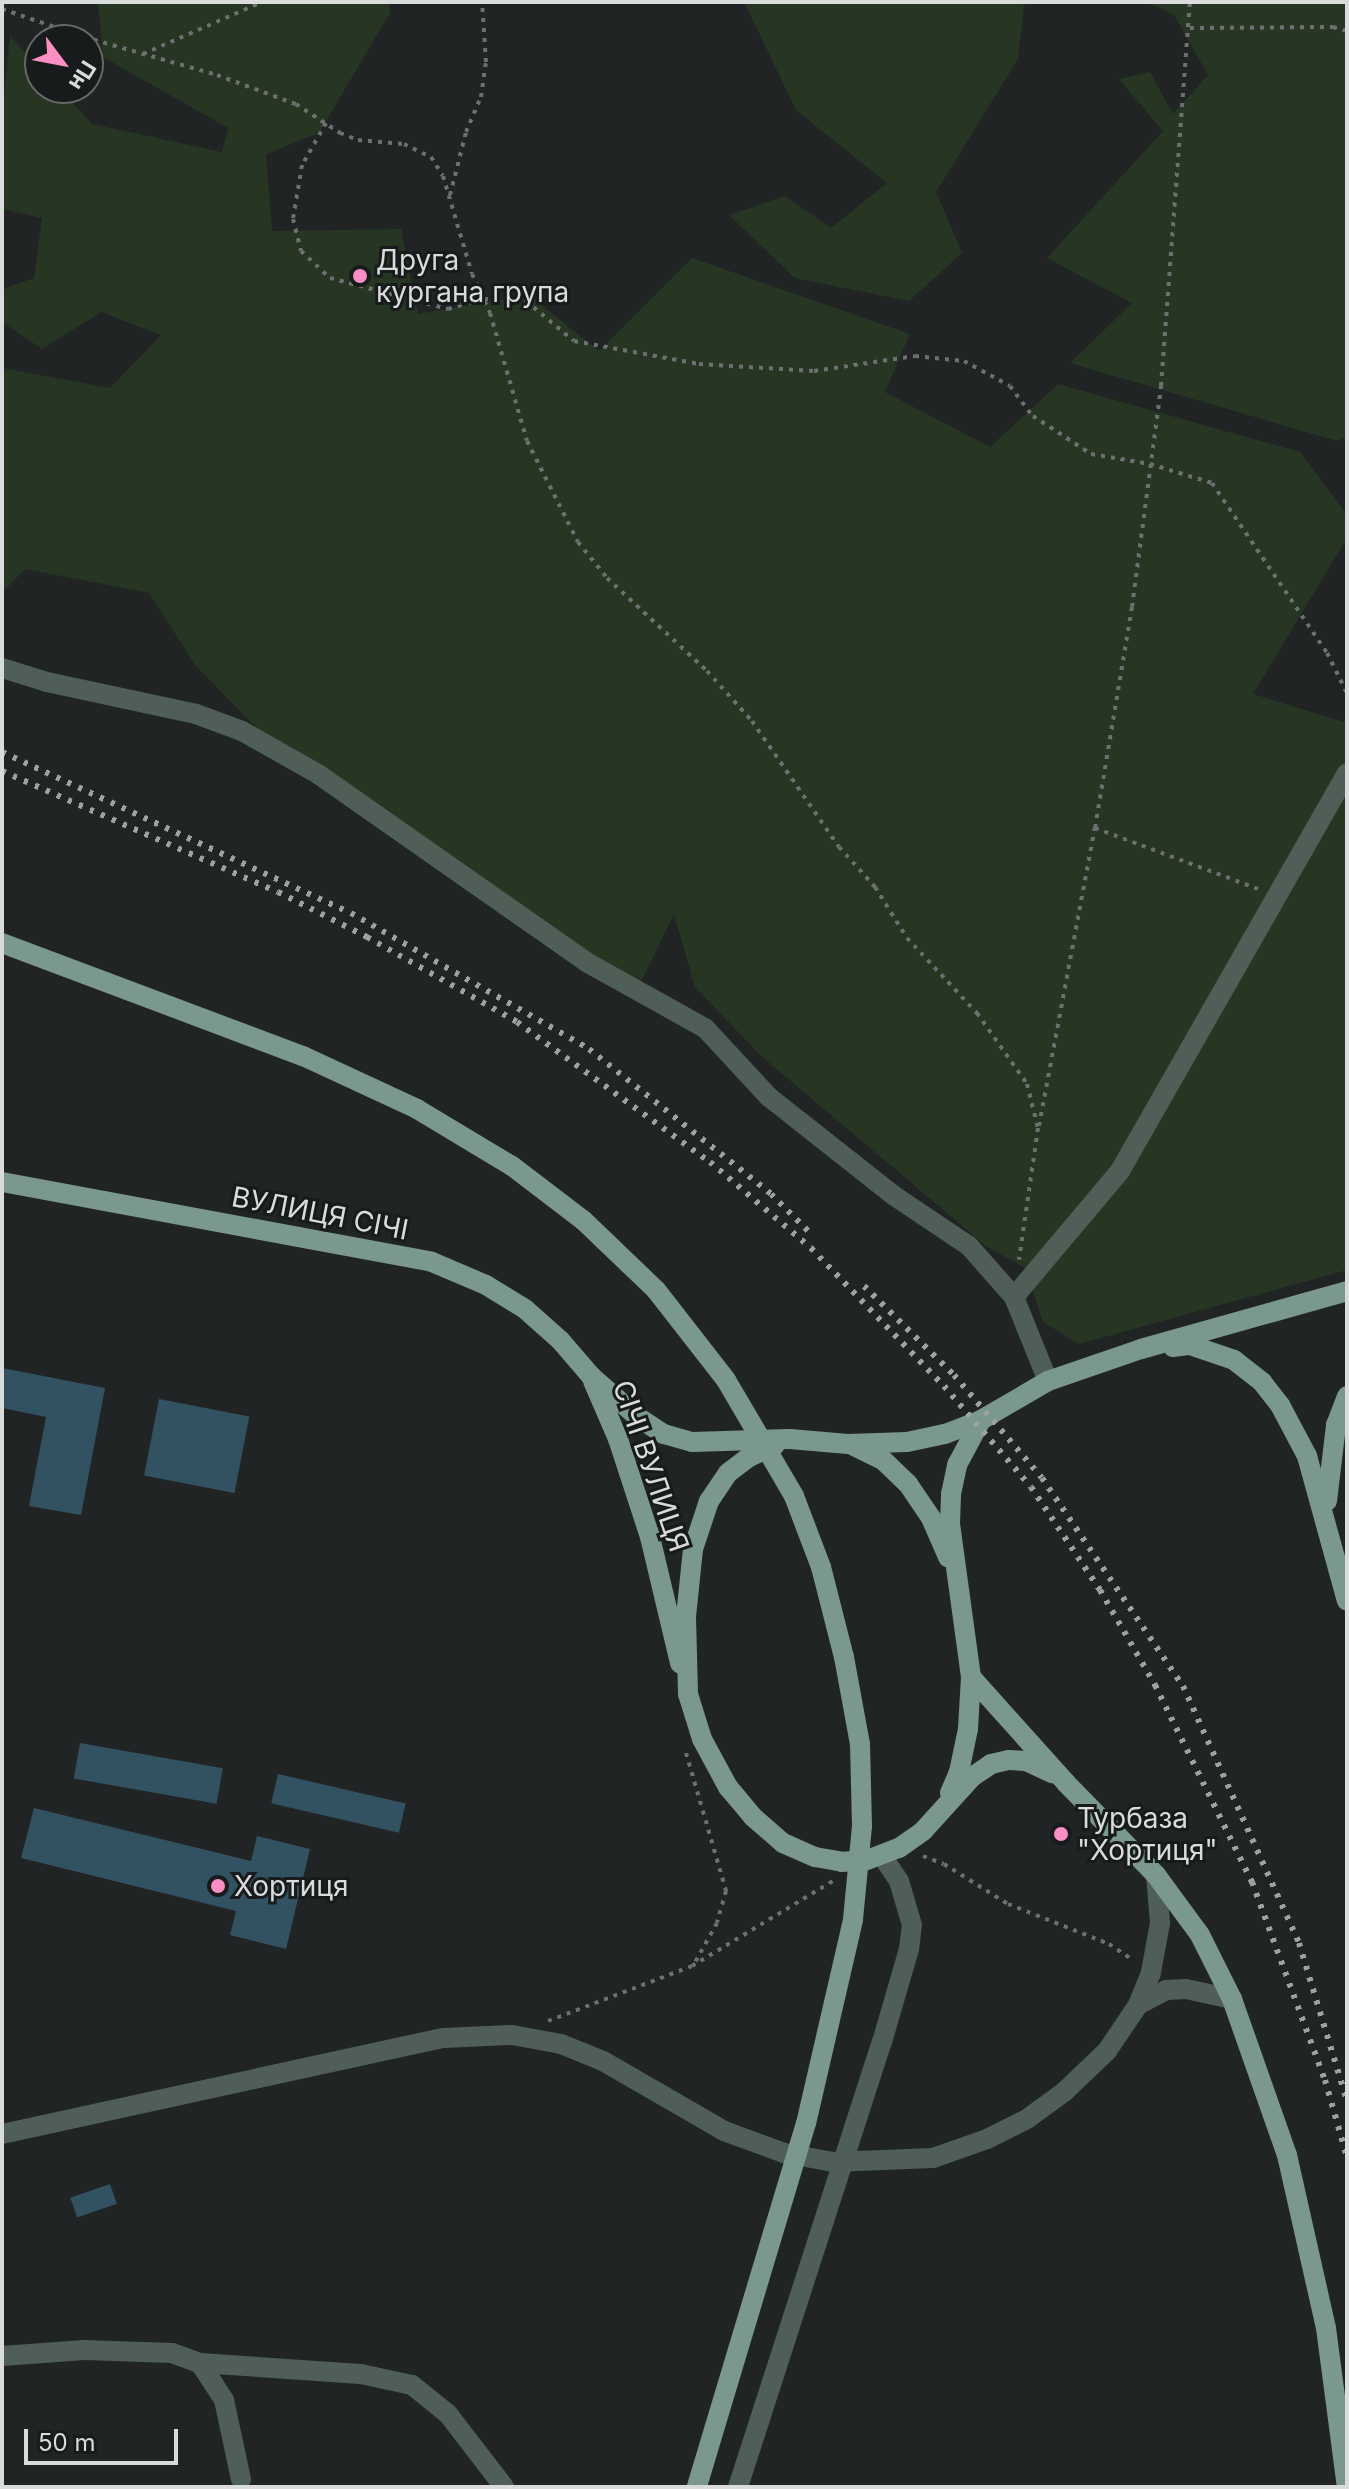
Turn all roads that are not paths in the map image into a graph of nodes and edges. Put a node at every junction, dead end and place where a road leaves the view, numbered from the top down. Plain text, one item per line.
1 (2, 668) edge
2 (1347, 773) edge
3 (2, 943) edge
4 (2, 1182) edge
5 (1347, 1291) edge
6 (1014, 1297) junction
7 (1141, 1349) junction
8 (591, 1376) junction
9 (1048, 1381) junction
10 (1347, 1396) edge
11 (981, 1420) junction
12 (790, 1439) junction
13 (848, 1444) junction
14 (1326, 1517) junction
15 (956, 1575) junction
16 (1347, 1601) edge
17 (971, 1677) junction
18 (688, 1694) junction
19 (1066, 1783) junction
20 (946, 1805) junction
21 (883, 1854) junction
22 (1156, 1875) junction
23 (1232, 1999) junction
24 (1138, 2005) junction
25 (2, 2134) edge
26 (2, 2356) edge
27 (200, 2363) junction
28 (241, 2479) dead end
29 (504, 2487) edge
30 (697, 2487) edge
31 (738, 2487) edge
32 (1347, 2487) edge

1 - 6 street
2 - 6 street
3 - 30 main road, bridge
4 - 8 main road, ВУЛИЦЯ СІЧІ
5 - 7 main road
6 - 9 street
7 - 9 main road
7 - 14 main road
8 - 12 main road, СІЧІ ВУЛИЦЯ
8 - 18 main road, СІЧІ ВУЛИЦЯ
9 - 11 main road
10 - 14 main road
11 - 13 main road
11 - 15 main road
12 - 13 main road, СІЧІ ВУЛИЦЯ
12 - 18 main road
13 - 15 main road
14 - 16 main road
15 - 17 main road
17 - 19 main road
17 - 20 main road
18 - 21 main road
19 - 20 main road
19 - 22 main road
20 - 21 main road
21 - 31 street, bridge
22 - 23 main road
22 - 24 street
23 - 24 street
23 - 32 main road
24 - 25 street
26 - 27 street
27 - 28 street
27 - 29 street

